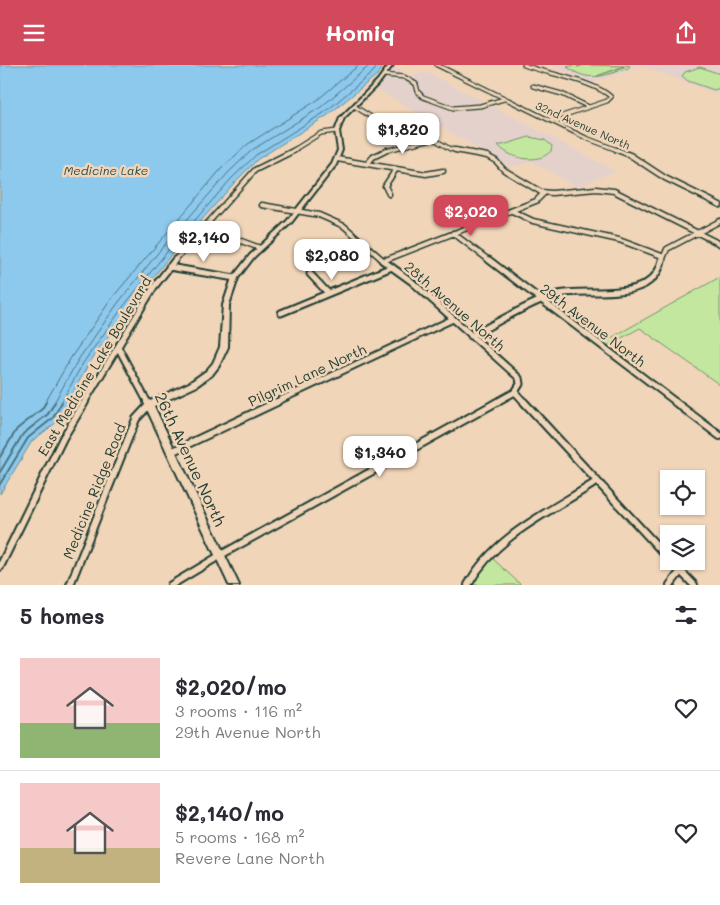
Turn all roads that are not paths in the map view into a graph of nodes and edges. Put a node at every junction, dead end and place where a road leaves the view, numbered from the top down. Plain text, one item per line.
1 (391, 65) edge
2 (437, 65) edge
3 (524, 65) edge
4 (384, 75) junction
5 (533, 85) dead end
6 (504, 99) junction
7 (354, 107) junction
8 (590, 107) junction
9 (402, 119) dead end
10 (550, 120) junction
11 (384, 129) dead end
12 (337, 131) junction
13 (432, 139) junction
14 (337, 159) junction
15 (367, 164) junction
16 (396, 169) junction
17 (443, 171) dead end
18 (544, 193) junction
19 (388, 194) dead end
20 (262, 205) dead end
21 (720, 205) edge
22 (298, 211) junction
23 (512, 211) junction
24 (720, 221) edge
25 (453, 233) junction
26 (698, 233) junction
27 (233, 238) dead end
28 (720, 244) edge
29 (260, 248) junction
30 (662, 256) junction
31 (383, 261) junction
32 (169, 267) junction
33 (392, 267) junction
34 (310, 273) dead end
35 (235, 277) junction
36 (328, 293) junction
37 (542, 301) junction
38 (281, 313) dead end
39 (452, 319) junction
40 (472, 335) junction
41 (118, 347) junction
42 (514, 391) junction
43 (149, 405) junction
44 (720, 436) edge
45 (171, 451) junction
46 (596, 482) junction
47 (660, 549) edge
48 (220, 557) junction
49 (0, 567) edge
50 (680, 572) joint
51 (468, 584) edge
52 (70, 585) edge
53 (171, 585) edge
54 (234, 585) edge
55 (670, 585) edge
56 (694, 585) edge

1 - 4 street
2 - 6 street, 32nd Avenue North
3 - 8 street
4 - 6 street
4 - 7 street
5 - 8 street
6 - 10 street, 32nd Avenue North
7 - 11 street
7 - 12 street
8 - 10 street
9 - 13 street
10 - 21 street, 32nd Avenue North
12 - 14 street
12 - 32 street, East Medicine Lake Boulevard
13 - 15 street
13 - 18 street
14 - 15 street
14 - 22 street, Medicine Ridge Road
15 - 16 street
16 - 17 street
16 - 19 street
18 - 23 street
18 - 26 street
20 - 22 street, 28th Avenue North
22 - 29 street, Medicine Ridge Road
22 - 31 street, 28th Avenue North
23 - 25 street
23 - 30 street
24 - 26 street
25 - 31 street
25 - 37 street, 29th Avenue North
26 - 28 street
26 - 30 street
27 - 29 street
29 - 35 street, Medicine Ridge Road
30 - 37 street
31 - 33 street, 28th Avenue North
32 - 35 street
32 - 41 street, East Medicine Lake Boulevard
33 - 36 street
33 - 39 street, 28th Avenue North
34 - 36 street
35 - 43 street, Medicine Ridge Road
36 - 38 street
37 - 40 street
37 - 44 street, 29th Avenue North
39 - 40 street, 28th Avenue North
39 - 45 street, Pilgrim Lane North
40 - 42 street, 28th Avenue North
41 - 43 street, 26th Avenue North
41 - 49 street, East Medicine Lake Boulevard
42 - 46 street
42 - 48 street
43 - 45 street, 26th Avenue North
43 - 52 street, Medicine Ridge Road
45 - 48 street, 26th Avenue North
46 - 47 street
46 - 51 street
48 - 53 street
48 - 54 street, 26th Avenue North
50 - 55 street
50 - 56 street

